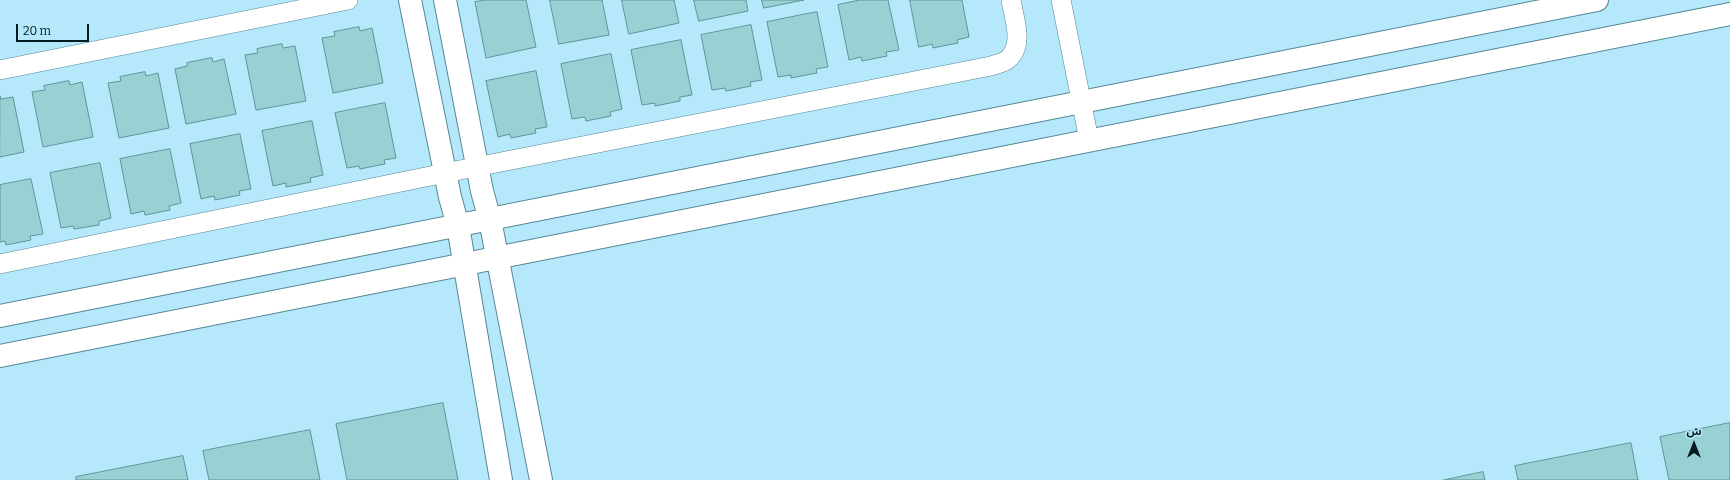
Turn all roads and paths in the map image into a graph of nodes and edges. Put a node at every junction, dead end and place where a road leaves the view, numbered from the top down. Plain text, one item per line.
1 (348, 0) edge
2 (410, 0) edge
3 (445, 0) edge
4 (1011, 0) edge
5 (1061, 0) edge
6 (1597, 0) edge
7 (1730, 14) edge
8 (0, 70) edge
9 (1082, 102) junction
10 (1089, 140) junction
11 (478, 167) junction
12 (445, 173) junction
13 (490, 220) junction
14 (458, 226) junction
15 (498, 258) junction
16 (0, 264) edge
17 (465, 265) junction
18 (0, 316) edge
19 (0, 356) edge
20 (501, 480) edge
21 (541, 480) edge

1 - 8 street
2 - 12 street
3 - 11 street
4 - 11 street
5 - 9 street
6 - 9 street
7 - 10 street
9 - 10 street
9 - 13 street
10 - 15 street
11 - 12 street
11 - 13 street
12 - 14 street
12 - 16 street
13 - 14 street
13 - 15 street
14 - 17 street
14 - 18 street
15 - 17 street
15 - 21 street
17 - 19 street
17 - 20 street

